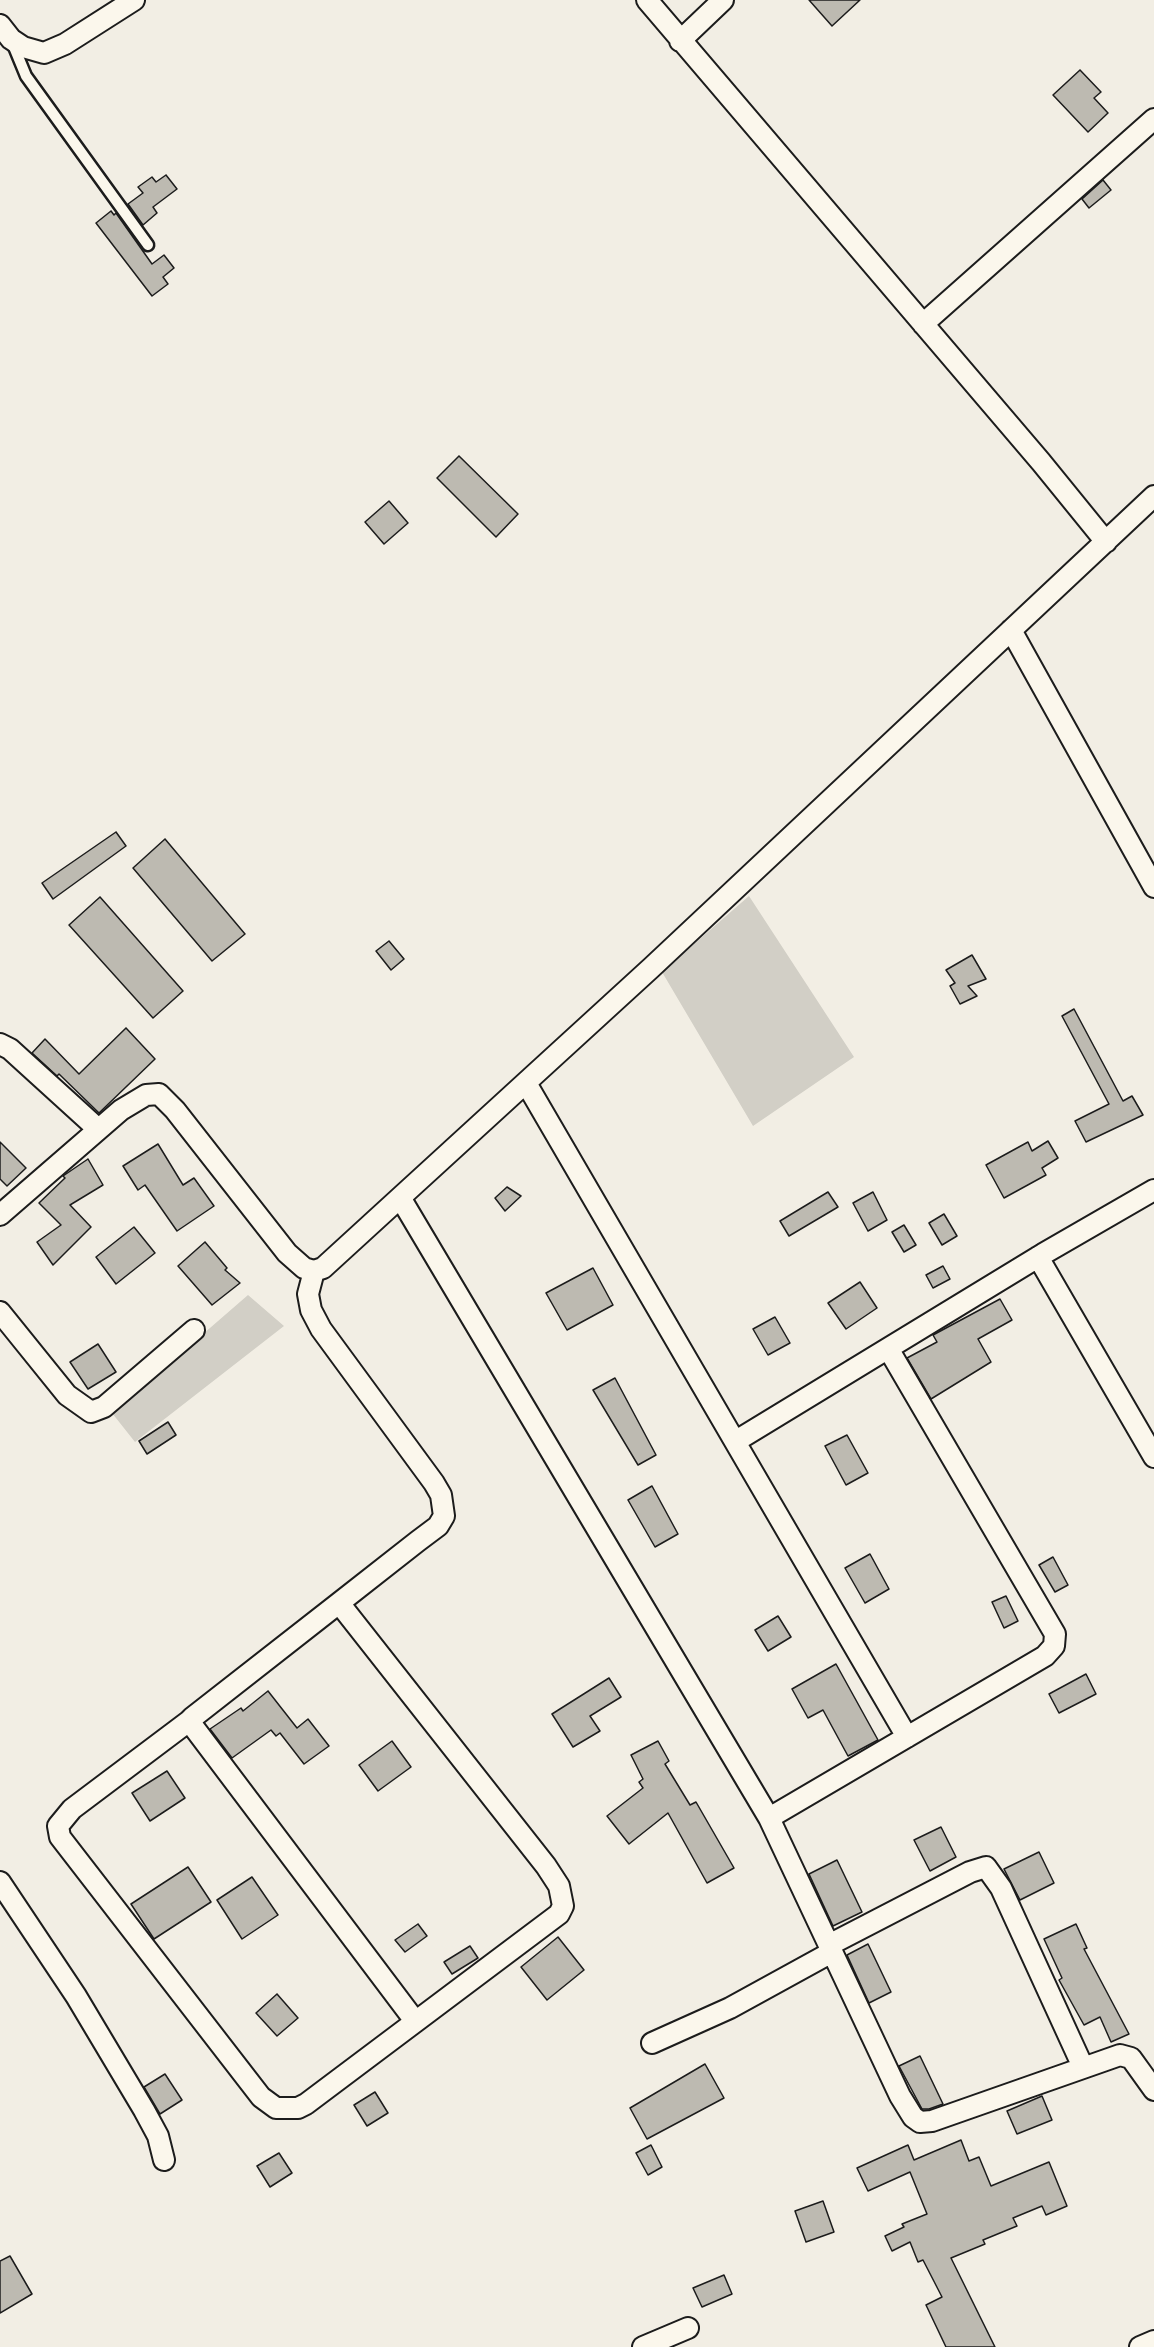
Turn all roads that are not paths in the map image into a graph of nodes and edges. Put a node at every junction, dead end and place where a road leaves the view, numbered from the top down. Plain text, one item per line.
1 (134, 0) edge
2 (647, 0) edge
3 (723, 0) edge
4 (5, 32) edge
5 (680, 41) junction
6 (1154, 119) edge
7 (148, 245) dead end
8 (923, 324) junction
9 (1154, 496) edge
10 (1106, 542) junction
11 (1011, 630) junction
12 (1154, 888) edge
13 (0, 1044) edge
14 (526, 1083) junction
15 (98, 1130) junction
16 (1154, 1190) edge
17 (401, 1199) junction
18 (0, 1215) edge
19 (1038, 1257) junction
20 (314, 1271) junction
21 (0, 1312) edge
22 (194, 1330) dead end
23 (889, 1350) junction
24 (736, 1441) junction
25 (1154, 1457) edge
26 (339, 1602) junction
27 (189, 1720) junction
28 (906, 1737) junction
29 (769, 1818) junction
30 (0, 1882) edge
31 (831, 1949) junction
32 (415, 2021) junction
33 (652, 2043) dead end
34 (1083, 2067) junction
35 (1154, 2090) edge
36 (164, 2160) dead end
37 (688, 2328) dead end
38 (1154, 2341) edge
39 (643, 2347) edge
40 (1140, 2347) edge

1 - 4 street
2 - 5 street
3 - 5 street
4 - 7 lane
5 - 8 street
6 - 8 street
8 - 10 street
9 - 10 street
10 - 11 street
11 - 12 street
11 - 14 street
13 - 15 street
14 - 17 street
14 - 24 street
15 - 18 street
15 - 20 street
16 - 19 street
17 - 20 street
17 - 29 street
19 - 23 street
19 - 25 street
20 - 26 street
21 - 22 street
23 - 24 street
23 - 28 street
24 - 28 street
26 - 27 street
26 - 32 street
27 - 32 street
27 - 32 street
28 - 29 street
29 - 31 street
30 - 36 street
31 - 33 street
31 - 34 street
31 - 34 street
34 - 35 street
37 - 39 street
38 - 40 street

